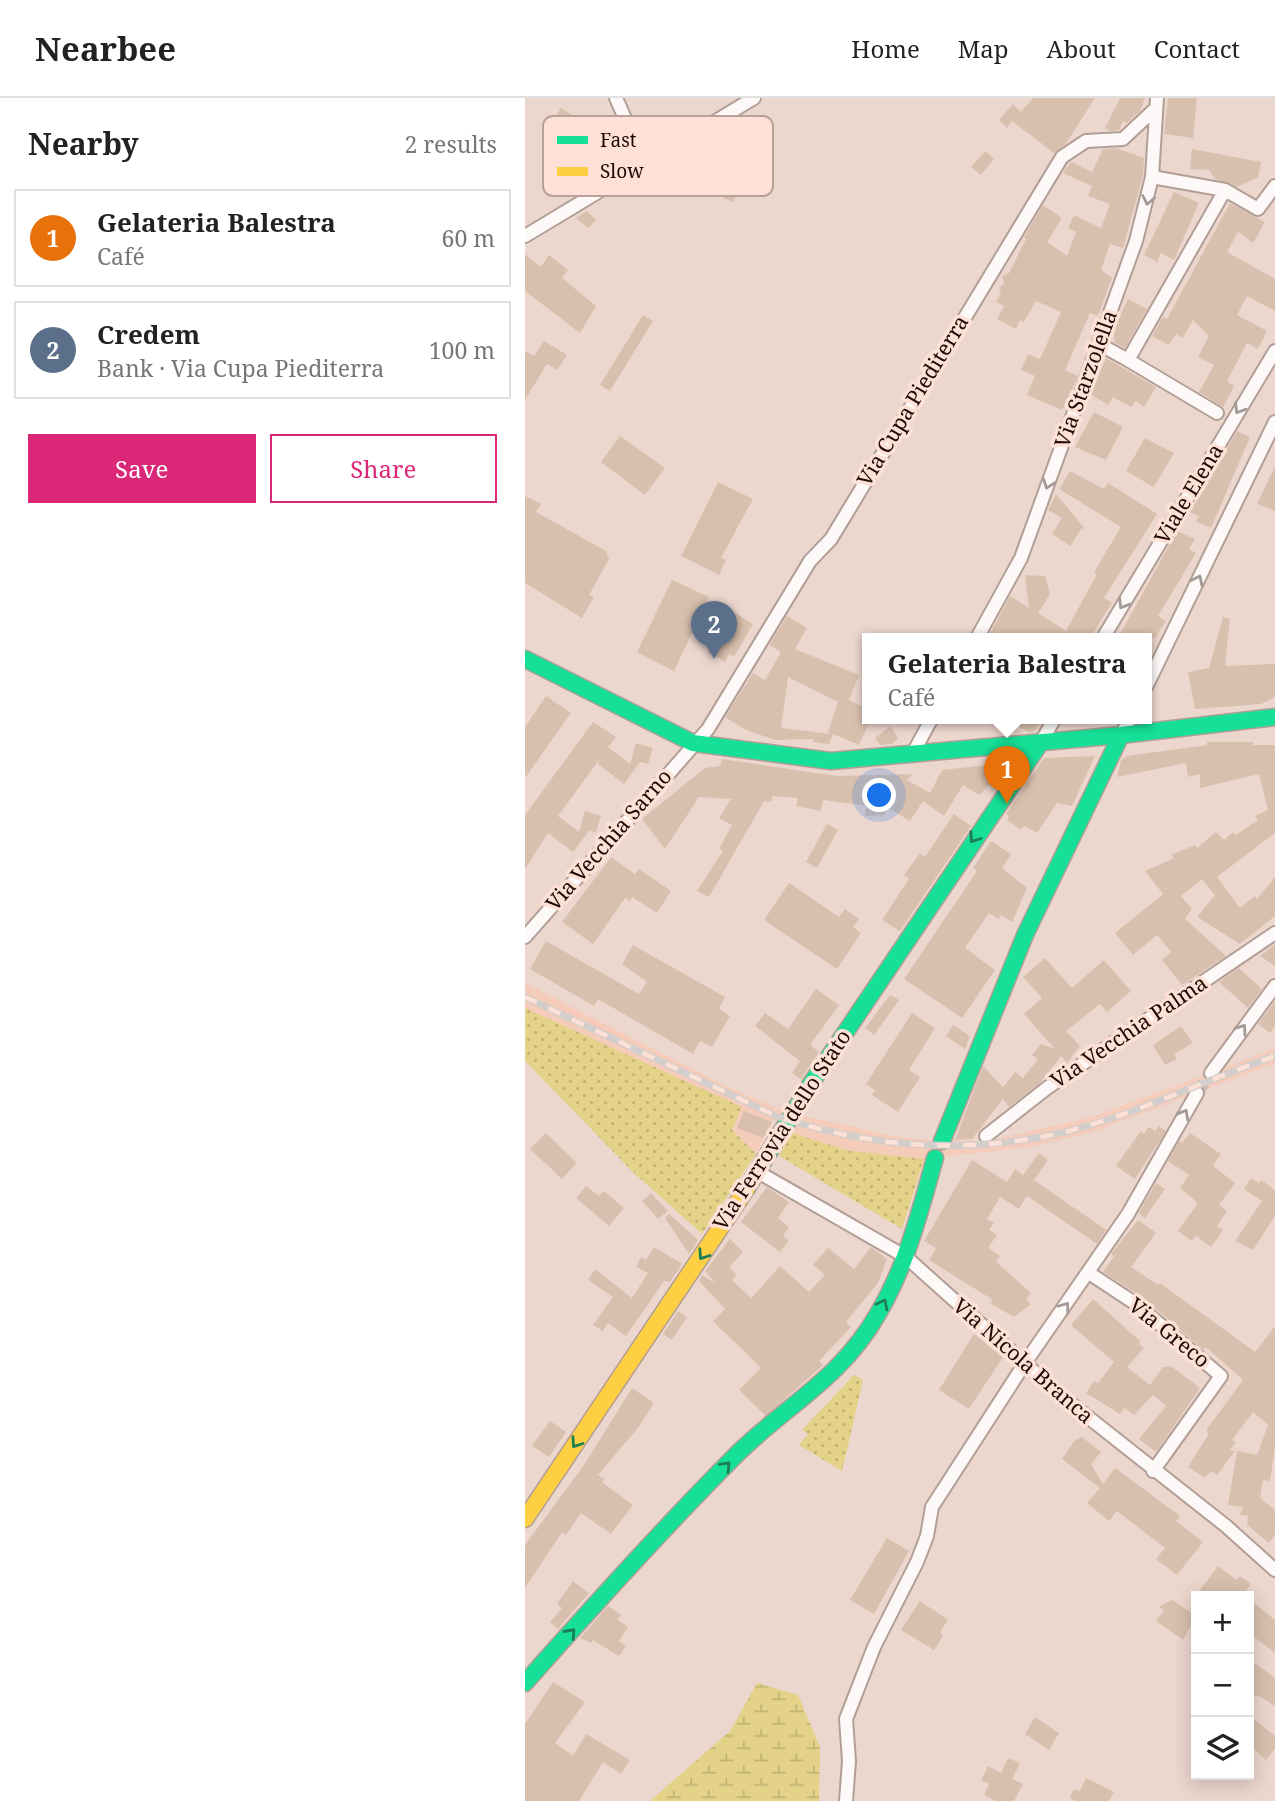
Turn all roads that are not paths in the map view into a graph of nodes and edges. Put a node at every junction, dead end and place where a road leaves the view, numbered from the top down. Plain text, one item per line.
1 (616, 98) edge
2 (754, 98) edge
3 (1156, 103) edge
4 (624, 116) edge
5 (724, 116) edge
6 (1152, 177) junction
7 (1275, 186) edge
8 (1225, 190) junction
9 (592, 196) edge
10 (525, 236) edge
11 (1098, 344) junction
12 (1275, 351) edge
13 (1128, 360) junction
14 (1217, 413) dead end
15 (1275, 422) edge
16 (980, 633) edge
17 (1106, 633) edge
18 (525, 659) edge
19 (1152, 675) edge
20 (1275, 717) edge
21 (929, 724) edge
22 (1052, 724) edge
23 (1127, 724) edge
24 (1121, 735) junction
25 (1041, 742) junction
26 (693, 743) junction
27 (913, 753) junction
28 (1275, 933) edge
29 (525, 937) edge
30 (1275, 986) edge
31 (1211, 1073) tunnel mouth
32 (1197, 1093) tunnel mouth
33 (986, 1136) dead end
34 (942, 1141) dead end
35 (935, 1158) dead end
36 (758, 1172) junction
37 (907, 1257) junction
38 (1089, 1273) junction
39 (1025, 1363) junction
40 (1153, 1471) junction
41 (525, 1519) edge
42 (1275, 1570) edge
43 (525, 1683) edge
44 (846, 1801) edge

1 - 4 street
2 - 5 street
3 - 6 street, Via Starzolella
3 - 26 street, Via Cupa Piediterra
6 - 8 street
6 -> 11 street, Via Starzolella
7 - 8 street
8 - 13 street
9 - 10 street
11 - 13 street
11 -> 16 street, Via Starzolella
12 -> 17 street, Viale Elena
13 - 14 street
19 -> 15 street, Viale Elena
18 - 26 main road
20 - 24 main road
21 - 27 street
22 - 25 street
23 - 24 street
24 - 25 main road
24 - 34 main road
25 - 27 main road
25 -> 36 main road, Via Ferrovia dello Stato
26 - 27 main road
26 - 29 street, Via Vecchia Sarno
28 - 33 street, Via Vecchia Palma
31 -> 30 street
38 -> 32 street
35 - 37 main road
36 - 37 street, Via Nicola Branca
36 -> 41 main road, Via Ferrovia dello Stato
37 - 39 street, Via Nicola Branca
43 -> 37 main road
39 -> 38 street
38 - 40 street, Via Greco
39 - 40 street, Via Nicola Branca
39 - 44 street
40 - 42 street, Via Nicola Branca

